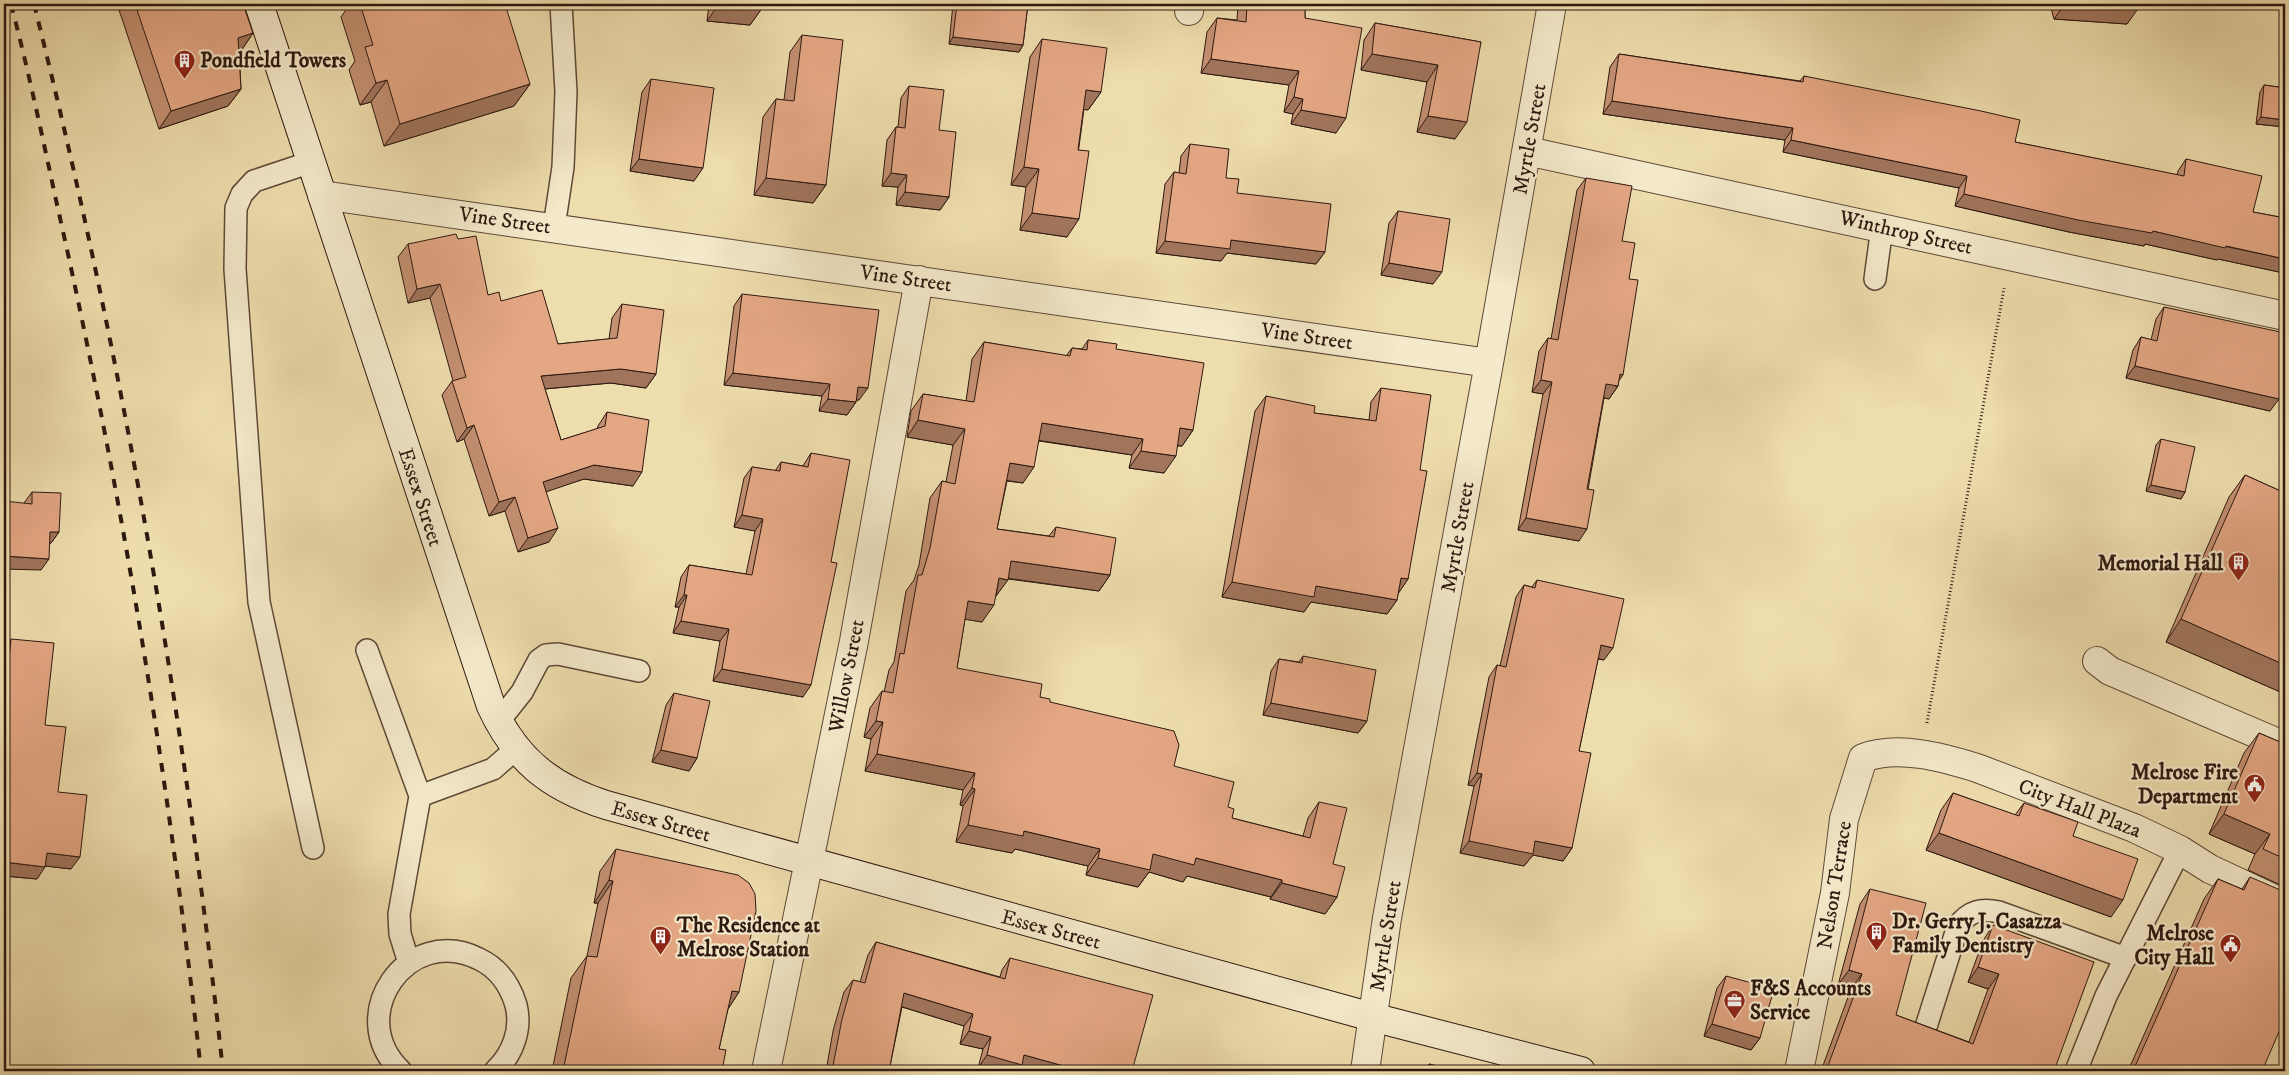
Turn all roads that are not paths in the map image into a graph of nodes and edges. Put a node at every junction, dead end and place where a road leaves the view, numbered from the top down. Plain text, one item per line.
1 (259, 4) edge
2 (561, 4) edge
3 (1552, 4) edge
4 (1527, 151) junction
5 (311, 162) junction
6 (322, 195) junction
7 (554, 227) junction
8 (1882, 227) junction
9 (1875, 279) dead end
10 (920, 280) junction
11 (2285, 316) edge
12 (1489, 363) junction
13 (367, 650) dead end
14 (2097, 661) dead end
15 (639, 670) dead end
16 (498, 722) junction
17 (2285, 746) edge
18 (517, 748) junction
19 (1863, 758) joint
20 (420, 796) junction
21 (313, 848) dead end
22 (2180, 850) junction
23 (809, 861) junction
24 (2285, 904) edge
25 (2126, 958) junction
26 (409, 963) junction
27 (1372, 1017) junction
28 (1925, 1030) edge
29 (400, 1071) edge
30 (495, 1071) edge
31 (766, 1071) edge
32 (1366, 1071) edge
33 (1581, 1071) edge
34 (1799, 1071) edge
35 (2076, 1071) edge

1 - 5 street, Essex Street
2 - 7 lane
3 - 4 street, Myrtle Street
4 - 8 street, Winthrop Street
4 - 12 street, Myrtle Street
5 - 6 street, Essex Street
5 - 21 lane
6 - 7 street, Vine Street
6 - 16 street, Essex Street
7 - 10 street, Vine Street
8 - 9 lane
8 - 11 street, Winthrop Street
10 - 12 street, Vine Street
10 - 23 street, Willow Street
12 - 27 street, Myrtle Street
13 - 20 lane
14 - 17 street
15 - 16 lane
16 - 18 street, Essex Street
18 - 20 lane
18 - 23 street, Essex Street
19 - 22 street, City Hall Plaza
19 - 34 street, Nelson Terrace
20 - 26 lane
22 - 24 street, City Hall Plaza
22 - 25 lane
23 - 27 street, Essex Street
23 - 31 street, Willow Street
25 - 28 lane
25 - 35 lane
26 - 29 lane
26 - 30 lane
27 - 32 street, Myrtle Street
27 - 33 street, Essex Street

